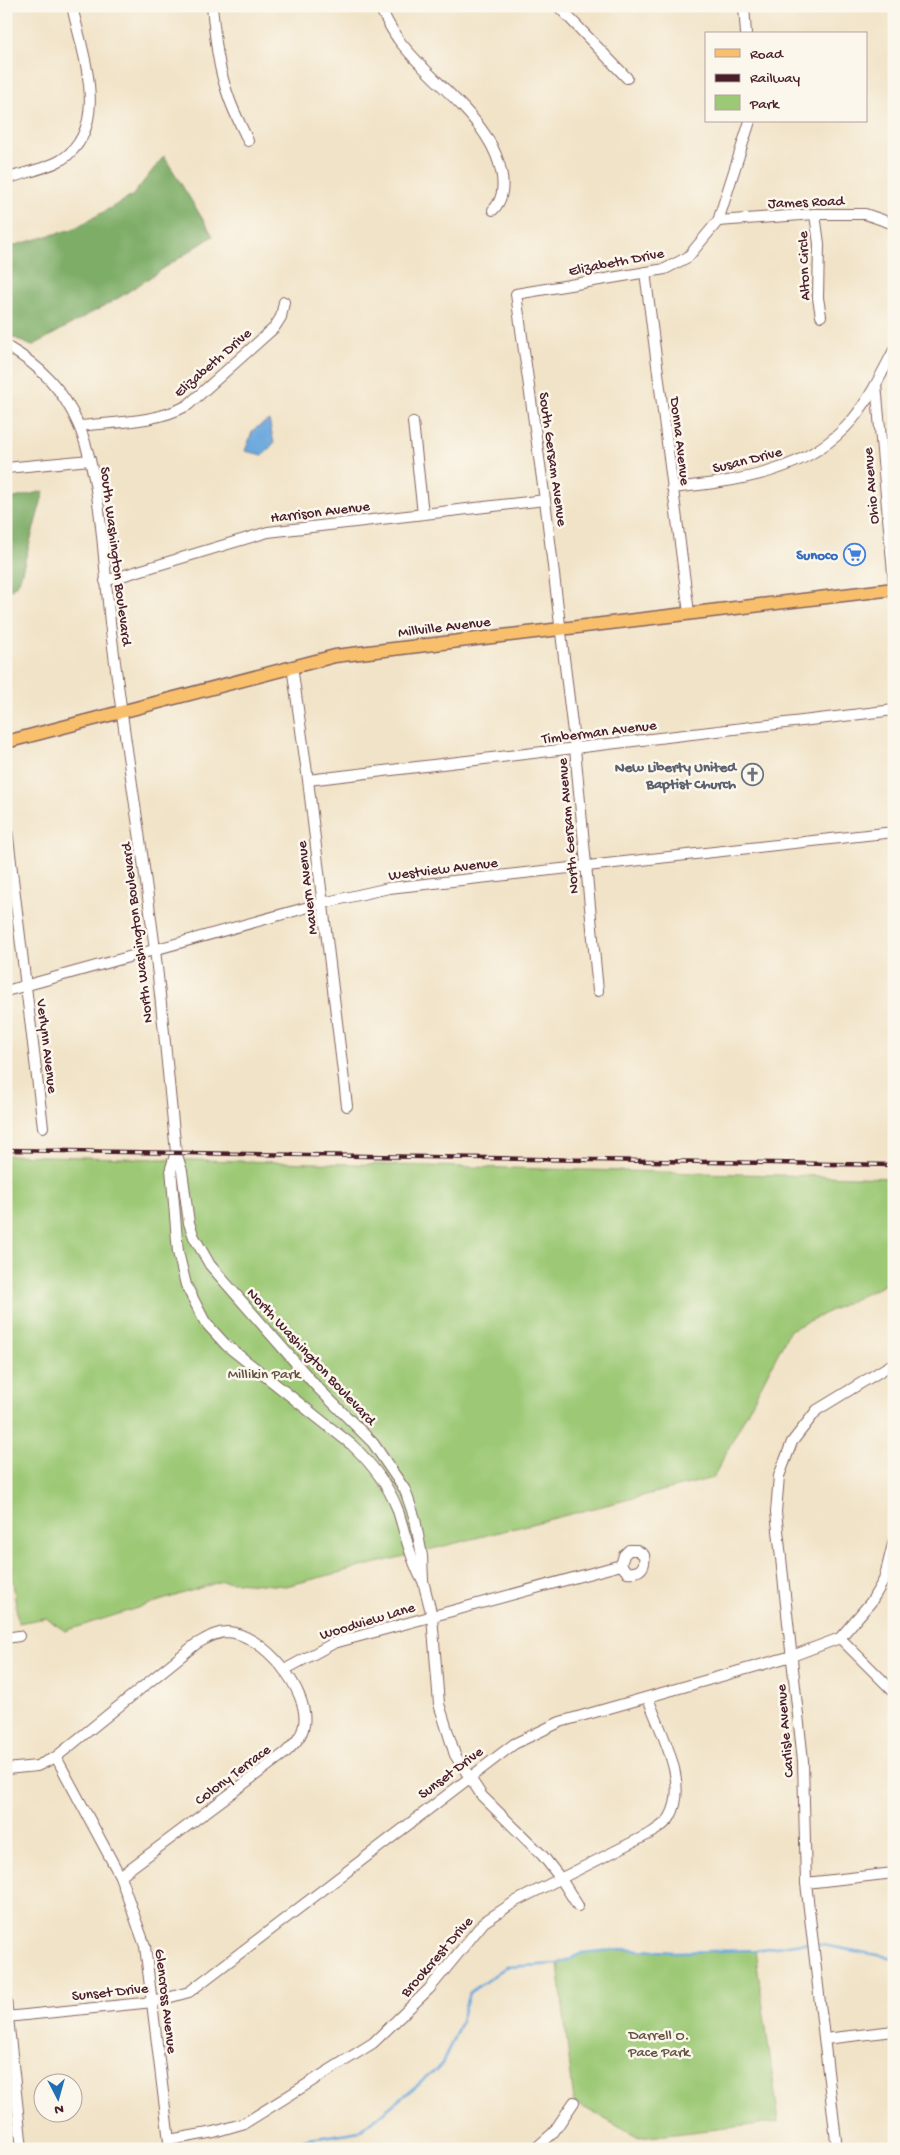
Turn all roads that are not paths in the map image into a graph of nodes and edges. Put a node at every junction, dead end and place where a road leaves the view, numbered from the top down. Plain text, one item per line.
1 (72, 6) edge
2 (212, 6) edge
3 (379, 6) edge
4 (558, 6) edge
5 (744, 6) edge
6 (746, 32) edge
7 (627, 78) dead end
8 (750, 122) edge
9 (248, 141) dead end
10 (6, 179) edge
11 (493, 210) dead end
12 (815, 214) junction
13 (718, 221) junction
14 (894, 224) edge
15 (645, 272) junction
16 (516, 294) joint
17 (284, 302) dead end
18 (821, 316) dead end
19 (6, 346) edge
20 (894, 350) edge
21 (876, 384) junction
22 (413, 422) dead end
23 (79, 426) junction
24 (90, 460) junction
25 (894, 460) edge
26 (883, 461) junction
27 (6, 468) edge
28 (672, 488) junction
29 (545, 500) junction
30 (423, 514) junction
31 (105, 581) junction
32 (894, 584) edge
33 (894, 589) edge
34 (689, 614) junction
35 (560, 628) junction
36 (292, 666) junction
37 (894, 710) edge
38 (123, 711) junction
39 (6, 742) edge
40 (575, 749) junction
41 (308, 780) junction
42 (6, 820) edge
43 (894, 832) edge
44 (586, 866) junction
45 (323, 903) junction
46 (155, 950) junction
47 (25, 985) junction
48 (6, 991) edge
49 (598, 991) dead end
50 (347, 1106) dead end
51 (43, 1127) dead end
52 (176, 1152) junction
53 (894, 1363) edge
54 (894, 1540) edge
55 (621, 1565) dead end
56 (423, 1581) junction
57 (432, 1616) junction
58 (19, 1636) dead end
59 (6, 1638) edge
60 (840, 1638) junction
61 (792, 1656) junction
62 (284, 1670) junction
63 (894, 1692) edge
64 (648, 1698) junction
65 (56, 1757) junction
66 (6, 1769) edge
67 (468, 1776) junction
68 (894, 1873) edge
69 (120, 1876) junction
70 (561, 1879) junction
71 (806, 1883) junction
72 (578, 1906) dead end
73 (6, 1999) edge
74 (153, 2002) junction
75 (7, 2017) edge
76 (894, 2031) edge
77 (825, 2039) junction
78 (574, 2102) dead end
79 (170, 2144) edge
80 (22, 2149) edge
81 (535, 2149) edge
82 (837, 2149) edge

1 - 10 street
2 - 9 street
3 - 11 street
4 - 7 street
5 - 6 street
8 - 13 street, Elizabeth Drive
12 - 13 street, James Road
12 - 14 street, James Road
12 - 18 street, Alton Circle
13 - 15 street, Elizabeth Drive
15 - 16 street, Elizabeth Drive
15 - 28 street, Donna Avenue
16 - 29 street, South Gersam Avenue
17 - 23 street, Elizabeth Drive
19 - 23 street, South Washington Boulevard
20 - 21 street, Susan Drive
21 - 26 street, Ohio Avenue
21 - 28 street, Susan Drive
22 - 30 street
23 - 24 street, South Washington Boulevard
24 - 27 street
24 - 31 street, South Washington Boulevard
25 - 26 street
26 - 32 street, Ohio Avenue
28 - 34 street, Donna Avenue
29 - 30 street, Harrison Avenue
29 - 35 street, South Gersam Avenue
30 - 31 street, Harrison Avenue
31 - 38 street, South Washington Boulevard
33 - 34 main road, Millville Avenue
34 - 35 main road, Millville Avenue
35 - 36 main road, Millville Avenue
35 - 40 street, North Gersam Avenue
36 - 38 main road, Millville Avenue
36 - 41 street, Mavern Avenue
37 - 40 street, Timberman Avenue
38 - 39 main road, Millville Avenue
38 - 46 street, North Washington Boulevard
40 - 41 street, Timberman Avenue
40 - 44 street, North Gersam Avenue
41 - 45 street, Mavern Avenue
42 - 47 street, Verlynn Avenue
43 - 44 street, Westview Avenue
44 - 45 street, Westview Avenue
44 - 49 street, North Gersam Avenue
45 - 46 street, Westview Avenue
45 - 50 street, Mavern Avenue
46 - 47 street, Westview Avenue
46 - 52 street, North Washington Boulevard
47 - 48 street, Westview Avenue
47 - 51 street, Verlynn Avenue
52 - 56 street, North Washington Boulevard
52 - 56 street, North Washington Boulevard
53 - 61 street, Carlisle Avenue
54 - 60 street, Sunset Drive
55 - 57 street, Woodview Lane
56 - 57 street, North Washington Boulevard
57 - 62 street, Woodview Lane
57 - 67 street, North Washington Boulevard
58 - 59 street
60 - 61 street, Sunset Drive
60 - 63 street
61 - 64 street, Sunset Drive
61 - 71 street, Carlisle Avenue
62 - 65 street
62 - 69 street, Colony Terrace
64 - 67 street, Sunset Drive
64 - 70 street, Brookcrest Drive
65 - 66 street
65 - 69 street, Glencross Avenue
67 - 70 street, North Washington Boulevard
67 - 74 street, Sunset Drive
68 - 71 street
69 - 74 street, Glencross Avenue
70 - 72 street, North Washington Boulevard
70 - 79 street, Brookcrest Drive
71 - 77 street, Carlisle Avenue
73 - 75 street
74 - 75 street, Sunset Drive
74 - 79 street, Glencross Avenue
75 - 80 street
76 - 77 street
77 - 82 street, Carlisle Avenue
78 - 81 street

